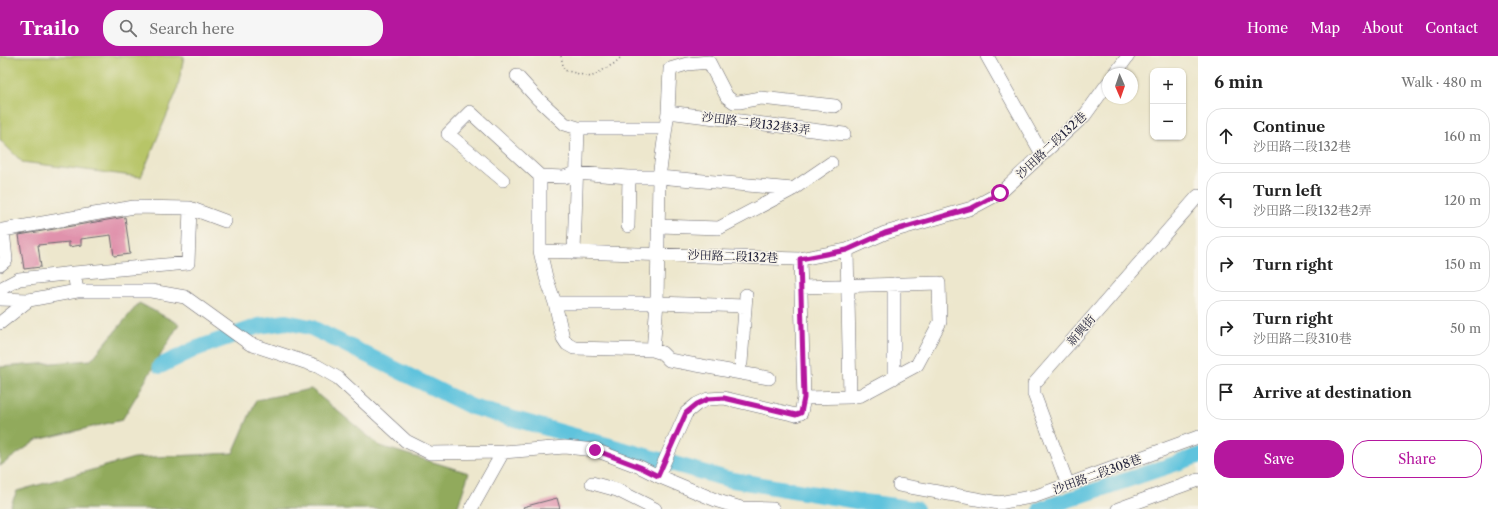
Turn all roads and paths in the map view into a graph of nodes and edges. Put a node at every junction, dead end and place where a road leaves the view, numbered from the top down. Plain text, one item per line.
1 (561, 56) edge
2 (622, 56) edge
3 (987, 56) edge
4 (1128, 56) edge
5 (1119, 68) edge
6 (517, 76) dead end
7 (1102, 91) edge
8 (835, 106) dead end
9 (668, 112) junction
10 (578, 128) junction
11 (666, 128) junction
12 (844, 134) dead end
13 (1042, 154) junction
14 (831, 164) dead end
15 (576, 173) junction
16 (540, 176) junction
17 (659, 177) junction
18 (629, 178) junction
19 (503, 180) dead end
20 (793, 189) junction
21 (1198, 196) edge
22 (190, 208) junction
23 (225, 221) dead end
24 (628, 226) dead end
25 (659, 226) junction
26 (847, 250) junction
27 (540, 251) junction
28 (574, 253) junction
29 (658, 254) junction
30 (800, 259) junction
31 (0, 265) edge
32 (74, 273) junction
33 (894, 284) junction
34 (848, 286) junction
35 (801, 287) junction
36 (0, 290) edge
37 (77, 291) junction
38 (0, 299) edge
39 (29, 300) junction
40 (555, 303) junction
41 (657, 303) junction
42 (0, 323) edge
43 (653, 350) junction
44 (741, 363) dead end
45 (769, 378) dead end
46 (894, 378) junction
47 (850, 397) junction
48 (804, 398) junction
49 (1198, 437) edge
50 (503, 452) junction
51 (660, 471) junction
52 (1198, 480) edge
53 (592, 483) dead end
54 (899, 485) dead end
55 (1068, 485) junction
56 (471, 509) edge
57 (655, 509) edge
58 (773, 509) edge
59 (1118, 509) edge

1 - 2 path
3 - 13 street
4 - 5 street
6 - 10 street
7 - 13 street, 沙田路二段132巷
8 - 9 street
9 - 11 street
9 - 12 street, 沙田路二段132巷3弄
10 - 11 street
10 - 15 street
11 - 17 street
13 - 26 street, 沙田路二段132巷
14 - 20 street
15 - 16 street
15 - 18 street
15 - 28 street
16 - 19 street
16 - 27 street
17 - 18 street
17 - 20 street
17 - 25 street
18 - 24 street
20 - 25 street
21 - 55 street, 新興街
22 - 23 street
22 - 31 street
22 - 32 street
25 - 29 street
26 - 30 street, 沙田路二段132巷
26 - 34 street
27 - 28 street, 沙田路二段132巷
27 - 40 street
28 - 29 street, 沙田路二段132巷
29 - 30 street, 沙田路二段132巷
29 - 41 street
30 - 35 street
32 - 36 street
32 - 37 street
33 - 34 street
33 - 46 street
33 - 46 street
34 - 35 street
34 - 47 street
35 - 48 street
37 - 39 street
37 - 50 street
38 - 39 street
39 - 42 street
40 - 41 street
40 - 43 street
41 - 43 street
41 - 44 street
43 - 45 street
46 - 47 street
47 - 48 street
48 - 51 street
49 - 55 street, 沙田路二段308巷
50 - 51 street
50 - 56 street
51 - 58 street
52 - 59 street
53 - 57 street
54 - 55 street, 沙田路二段308巷

